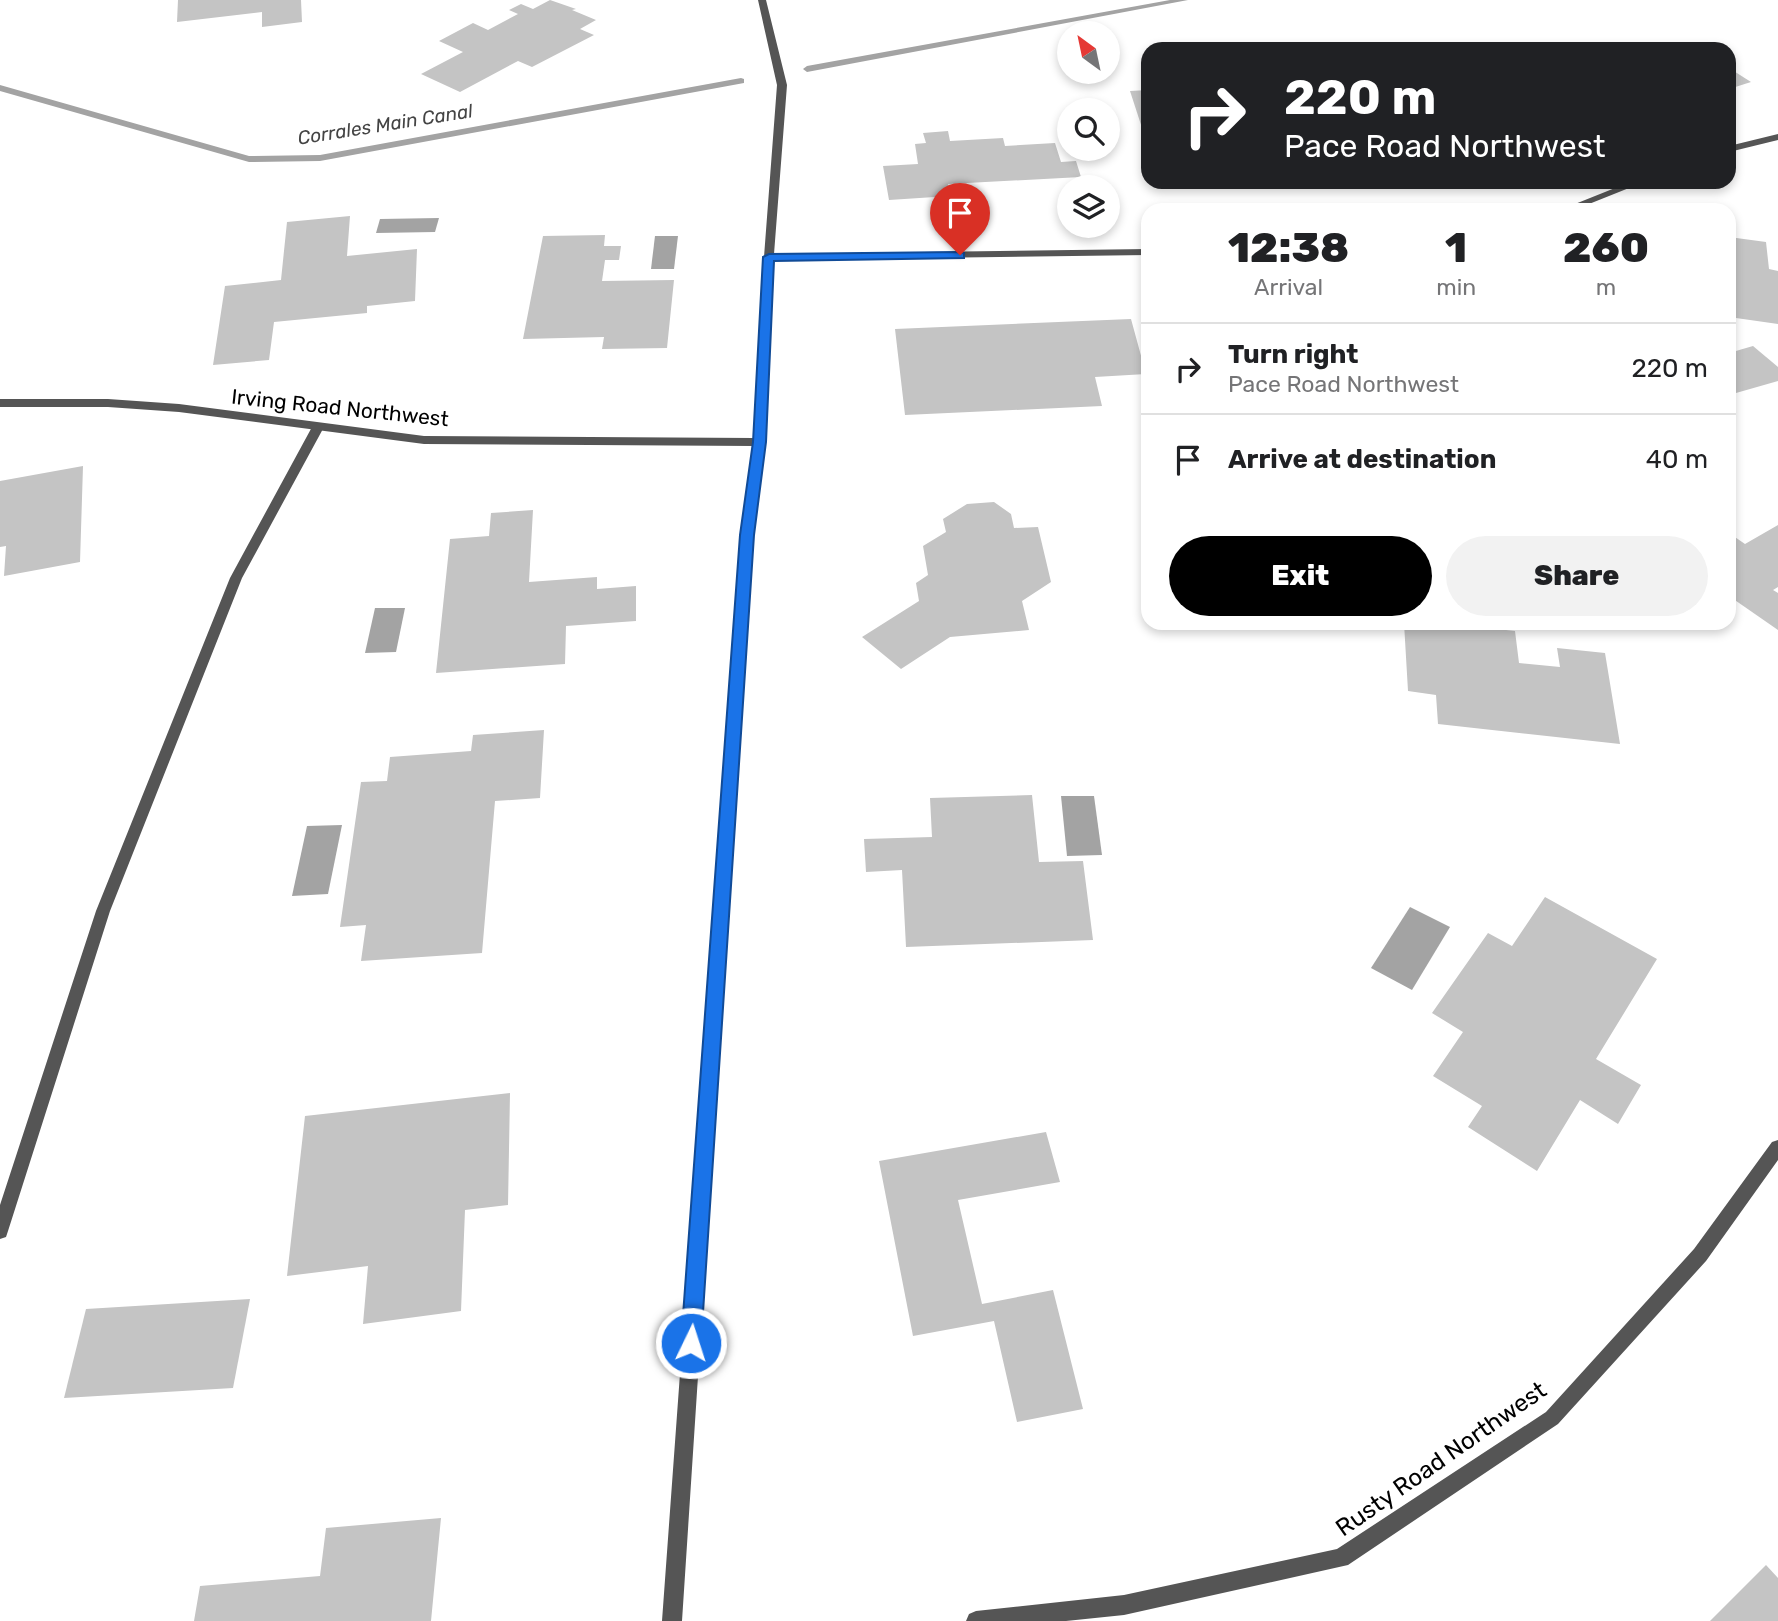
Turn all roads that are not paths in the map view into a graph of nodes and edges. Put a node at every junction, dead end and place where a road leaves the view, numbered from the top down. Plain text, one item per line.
1 (762, 0) edge
2 (1778, 137) edge
3 (1736, 147) edge
4 (1620, 189) edge
5 (1584, 203) edge
6 (1141, 252) edge
7 (769, 257) junction
8 (0, 404) edge
9 (318, 426) junction
10 (760, 442) junction
11 (1778, 1147) edge
12 (0, 1231) edge
13 (672, 1621) edge
14 (976, 1621) edge

1 - 7 street
2 - 3 street
4 - 5 street
6 - 7 street
7 - 10 street
8 - 9 street, Irving Road Northwest
9 - 10 street, Irving Road Northwest
9 - 12 street
10 - 13 street
11 - 14 street, Rusty Road Northwest

